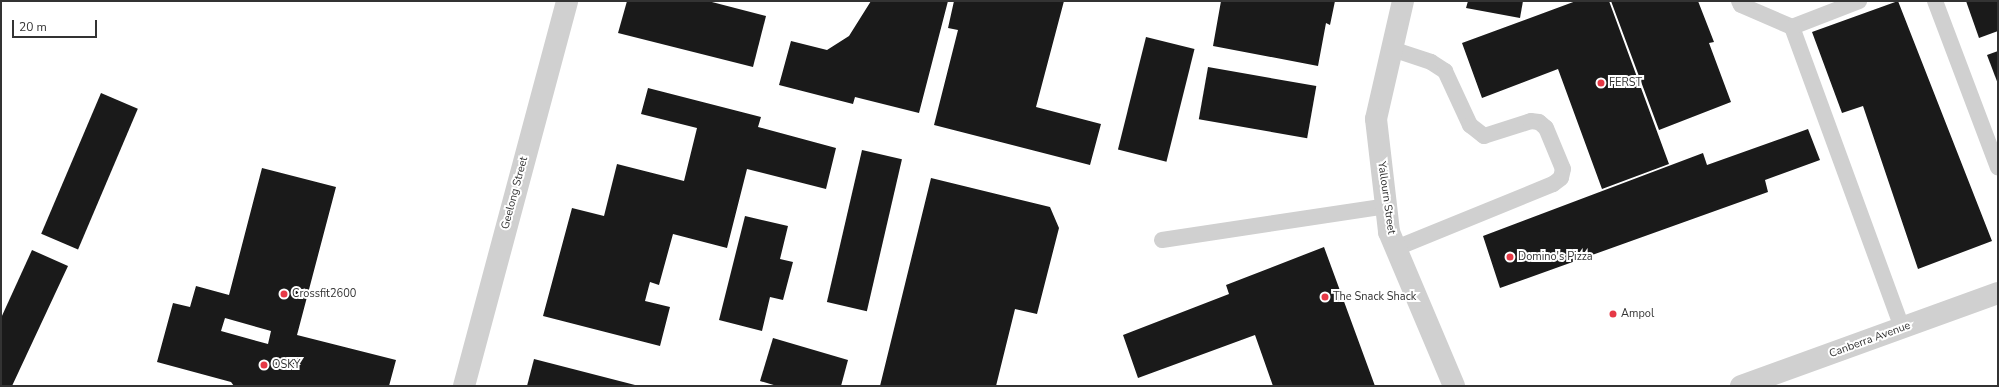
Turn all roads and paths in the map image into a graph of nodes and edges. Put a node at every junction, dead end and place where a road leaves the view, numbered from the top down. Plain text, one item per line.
1 (567, 1) edge
2 (1403, 1) edge
3 (1739, 1) edge
4 (1859, 1) edge
5 (1935, 1) edge
6 (1792, 27) junction
7 (1392, 49) junction
8 (1998, 168) edge
9 (1386, 206) junction
10 (1162, 240) dead end
11 (1396, 248) junction
12 (1998, 294) edge
13 (1902, 328) junction
14 (464, 386) edge
15 (1454, 386) edge
16 (1741, 386) edge

1 - 14 street, Geelong Street
2 - 7 street, Yallourn Street
3 - 6 lane
4 - 6 lane
5 - 8 lane
6 - 13 lane
7 - 9 street, Yallourn Street
7 - 11 lane
9 - 10 lane
9 - 11 street, Yallourn Street
11 - 15 street, Yallourn Street
12 - 13 street, Canberra Avenue
13 - 16 street, Canberra Avenue

